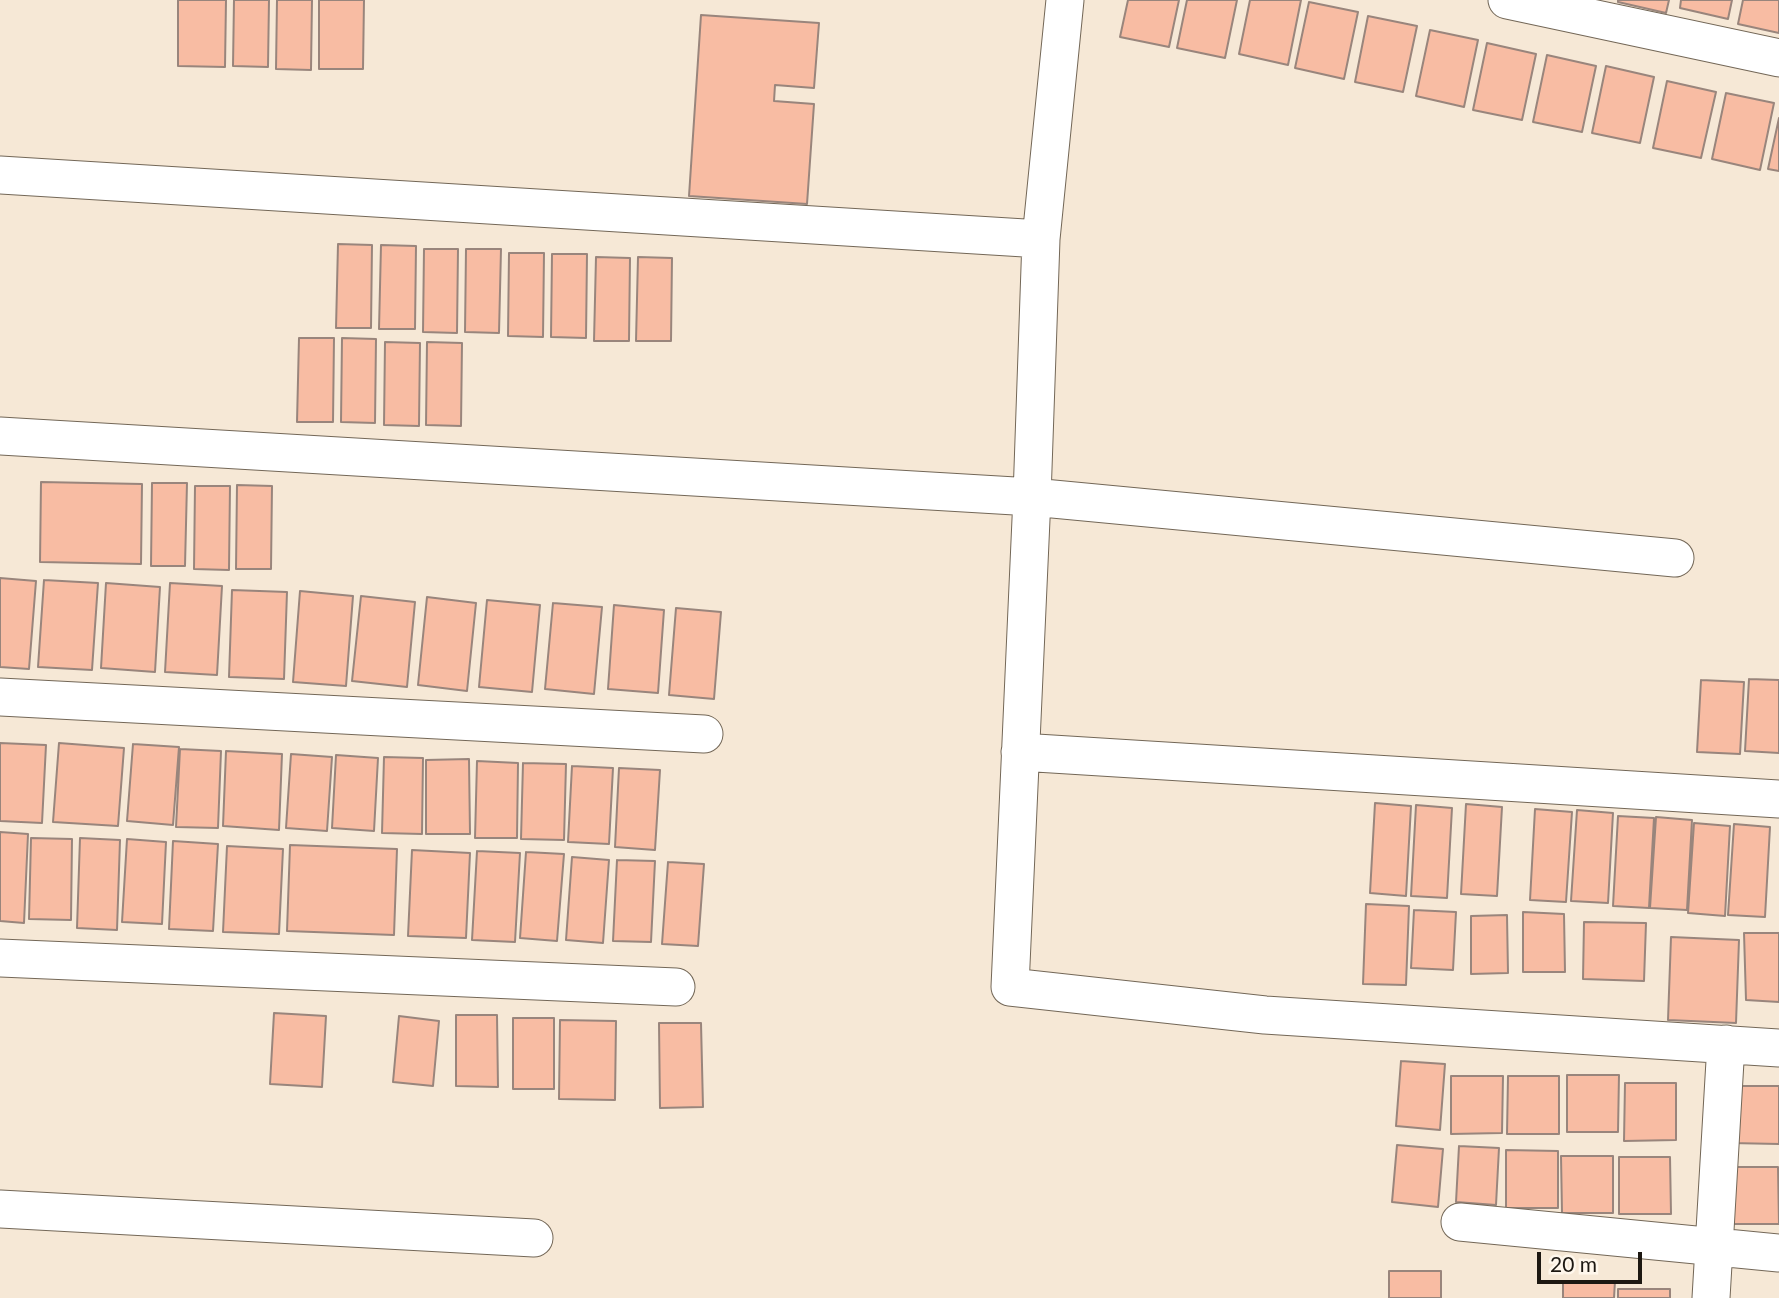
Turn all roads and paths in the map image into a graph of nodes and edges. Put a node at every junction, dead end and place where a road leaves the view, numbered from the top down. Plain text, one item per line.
1 (1065, 0) edge
2 (1507, 0) edge
3 (1779, 58) edge
4 (0, 175) edge
5 (1041, 239) junction
6 (0, 436) edge
7 (1032, 497) junction
8 (1675, 558) dead end
9 (0, 697) edge
10 (704, 734) dead end
11 (1020, 751) junction
12 (1779, 799) edge
13 (0, 958) edge
14 (676, 987) dead end
15 (1726, 1044) junction
16 (1779, 1048) edge
17 (0, 1209) edge
18 (1460, 1222) dead end
19 (534, 1238) dead end
20 (1715, 1249) junction
21 (1779, 1253) edge
22 (1711, 1298) edge

1 - 5 street
2 - 3 street
4 - 5 street
5 - 7 street
6 - 7 street
7 - 8 street
7 - 11 street
9 - 10 street
11 - 12 street
11 - 15 street
13 - 14 street
15 - 16 street
15 - 20 street
17 - 19 street
18 - 20 street
20 - 21 street
20 - 22 street

